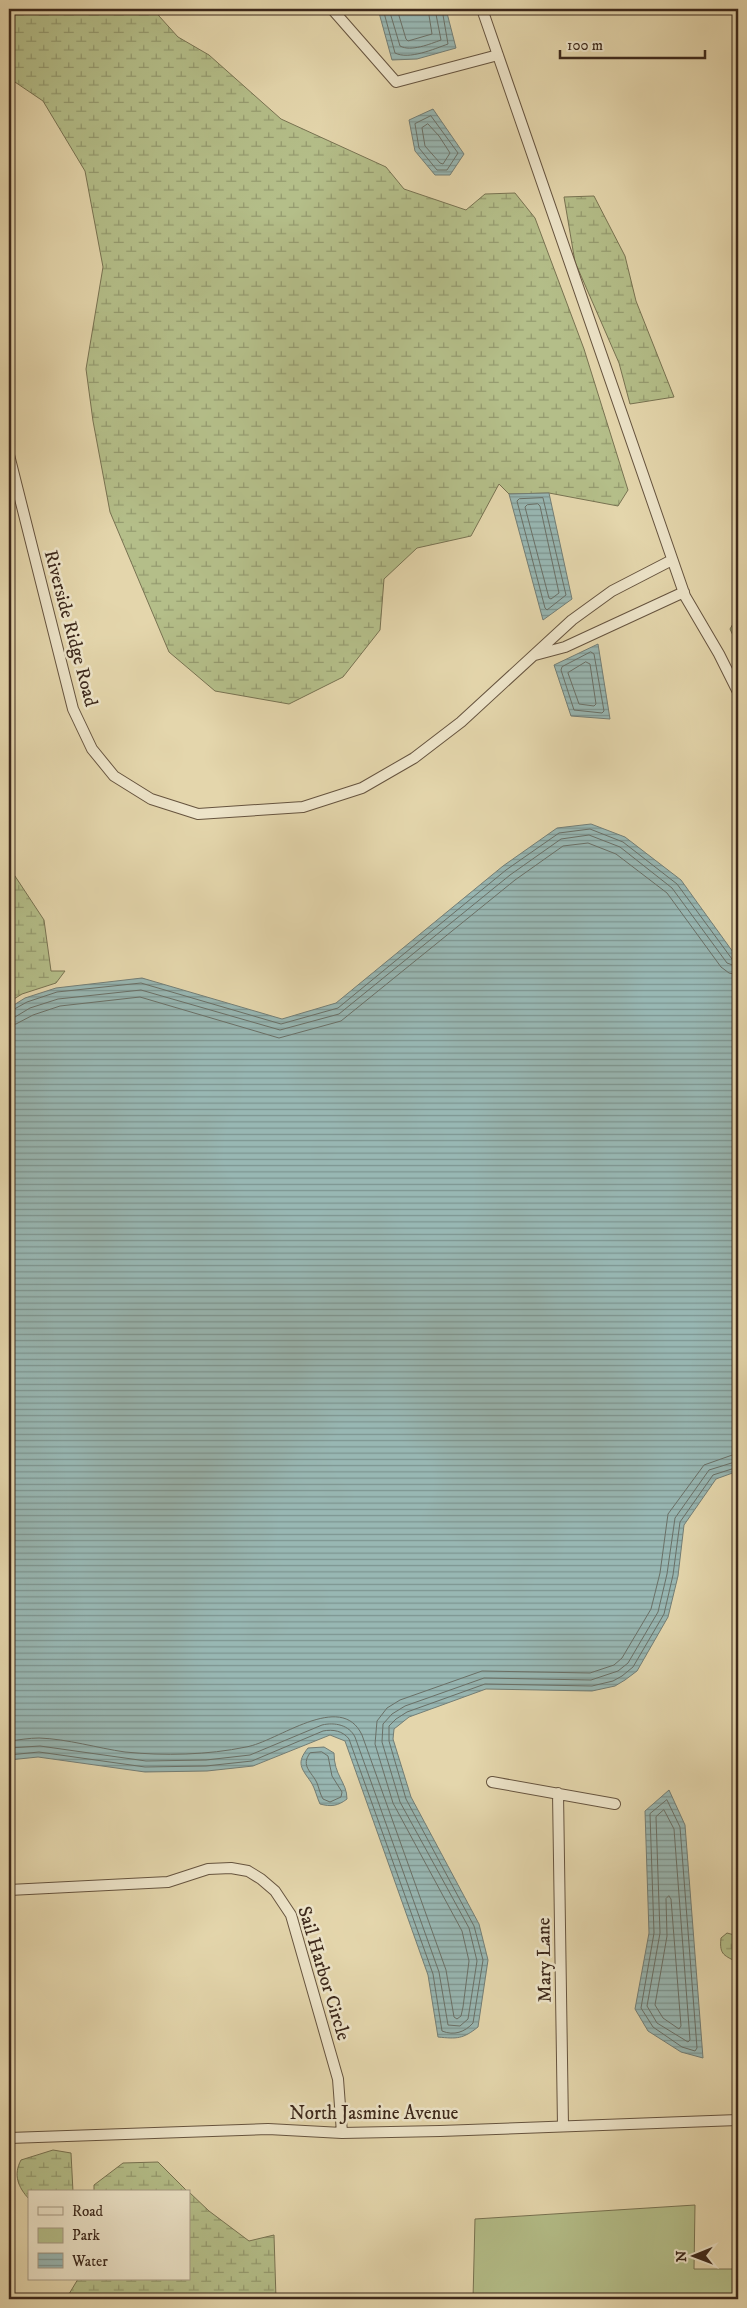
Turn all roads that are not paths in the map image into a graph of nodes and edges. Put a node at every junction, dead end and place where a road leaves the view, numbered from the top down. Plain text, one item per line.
1 (332, 9) edge
2 (482, 9) edge
3 (498, 55) junction
4 (9, 455) edge
5 (672, 560) junction
6 (684, 592) junction
7 (532, 656) junction
8 (738, 692) edge
9 (492, 1782) dead end
10 (558, 1793) junction
11 (615, 1804) dead end
12 (9, 1890) edge
13 (738, 2120) edge
14 (563, 2126) junction
15 (342, 2133) junction
16 (9, 2138) edge

1 - 3 street
2 - 3 street
3 - 5 street
4 - 7 street, Riverside Ridge Road
5 - 6 street
5 - 7 street, Riverside Ridge Road
6 - 7 street, Riverside Ridge Road
6 - 8 street
9 - 10 street
10 - 11 street
10 - 14 street, Mary Lane
12 - 15 street, Sail Harbor Circle
13 - 14 street, North Jasmine Avenue
14 - 15 street, North Jasmine Avenue
15 - 16 street, North Jasmine Avenue

